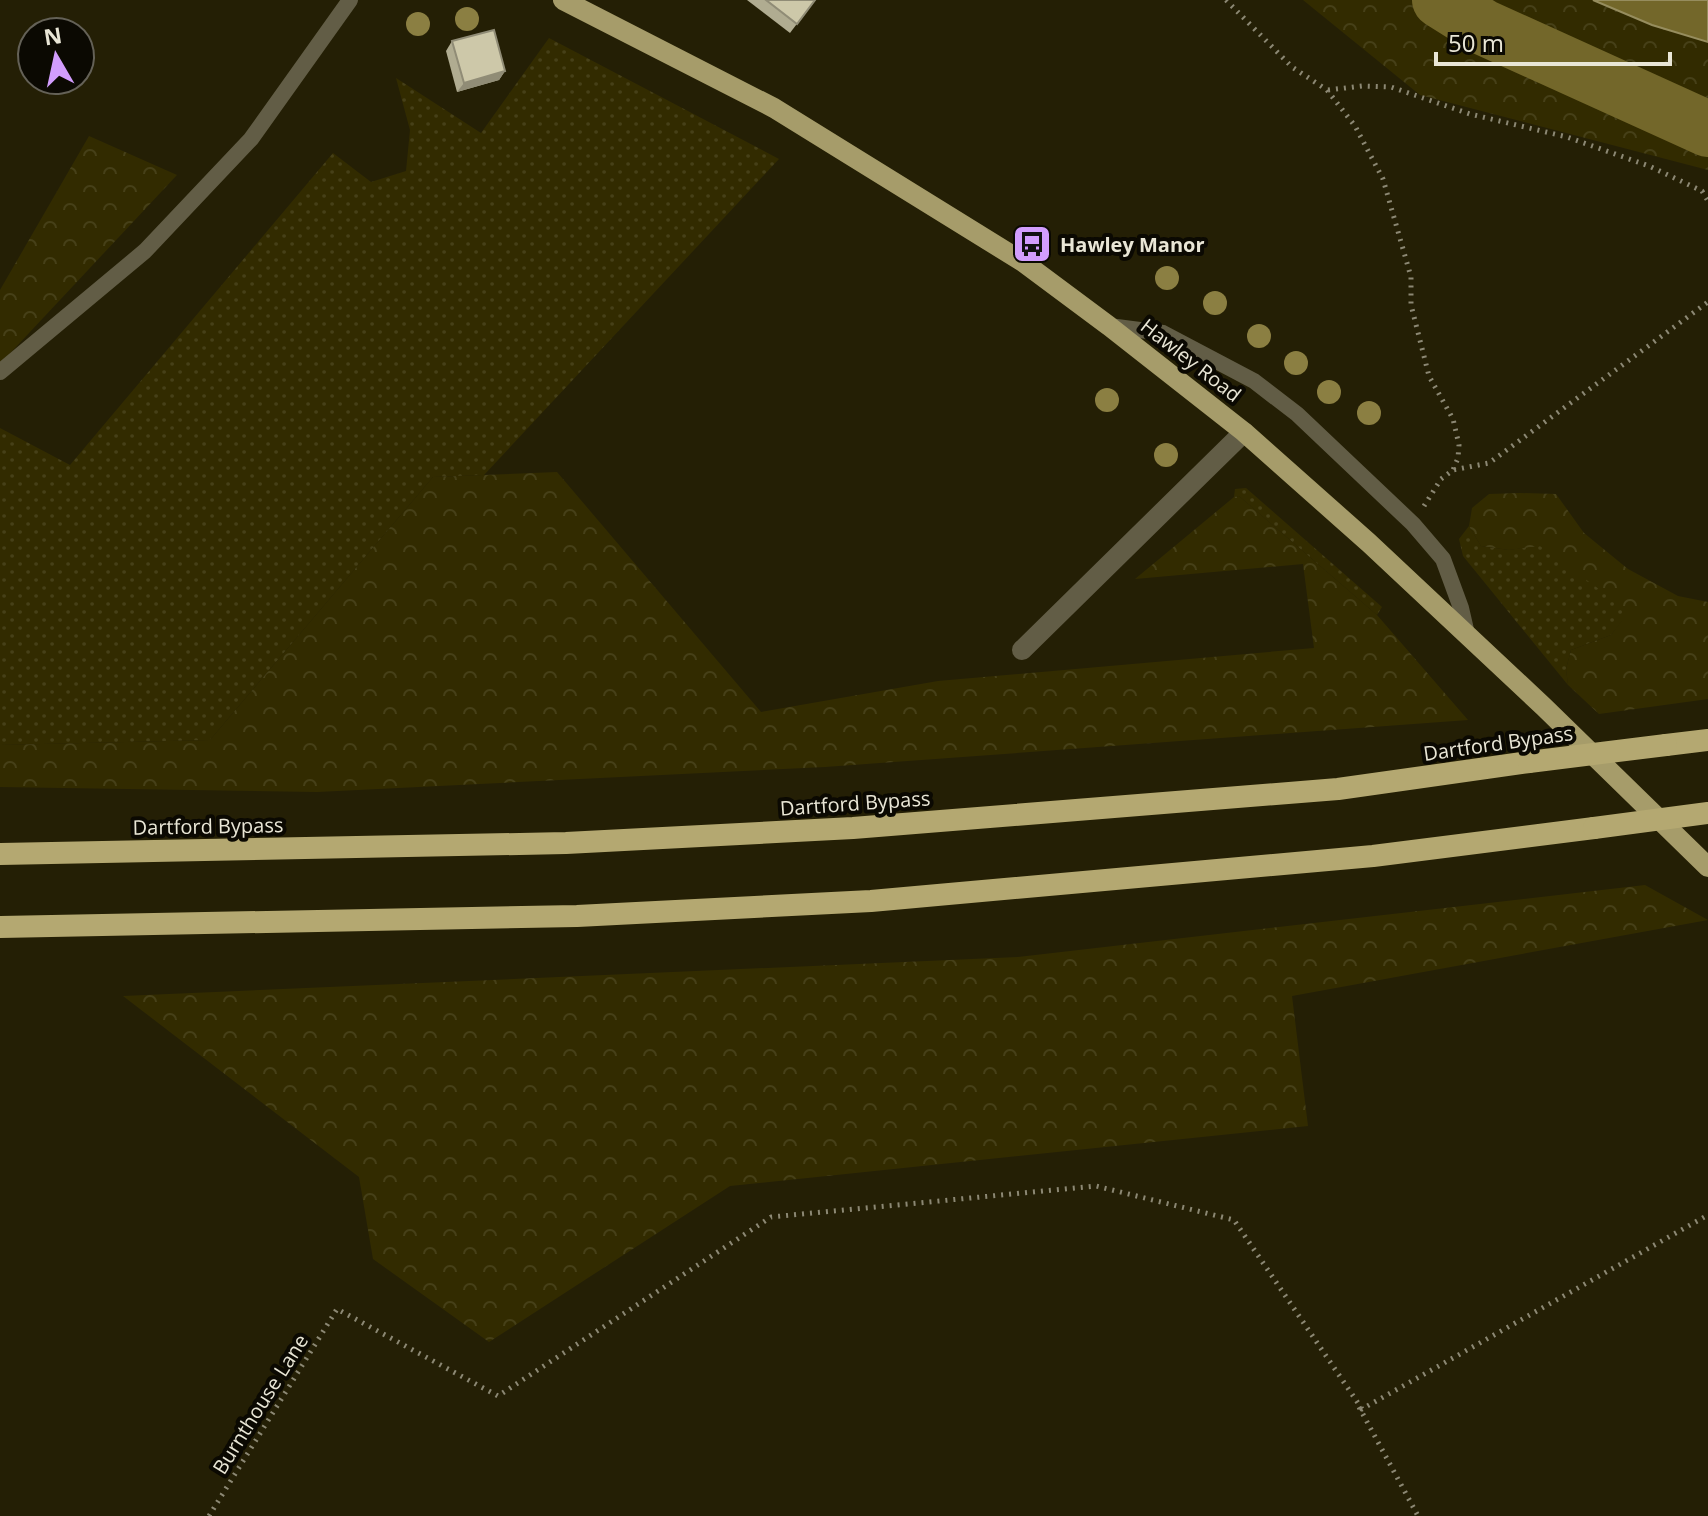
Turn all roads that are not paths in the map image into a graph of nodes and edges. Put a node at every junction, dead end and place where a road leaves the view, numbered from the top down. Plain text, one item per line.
1 (350, 0) edge
2 (563, 0) edge
3 (1109, 326) junction
4 (0, 372) edge
5 (1244, 432) junction
6 (1467, 634) junction
7 (1022, 650) dead end
8 (1708, 740) edge
9 (1708, 813) edge
10 (0, 854) edge
11 (1708, 867) edge
12 (0, 927) edge

1 - 4 lane
2 - 3 main road, Hawley Road
3 - 5 main road, Hawley Road
3 - 6 lane
5 - 6 main road, Hawley Road
5 - 7 street
6 - 11 main road, Hawley Road
8 - 10 highway, Dartford Bypass, bridge
9 - 12 highway, bridge

